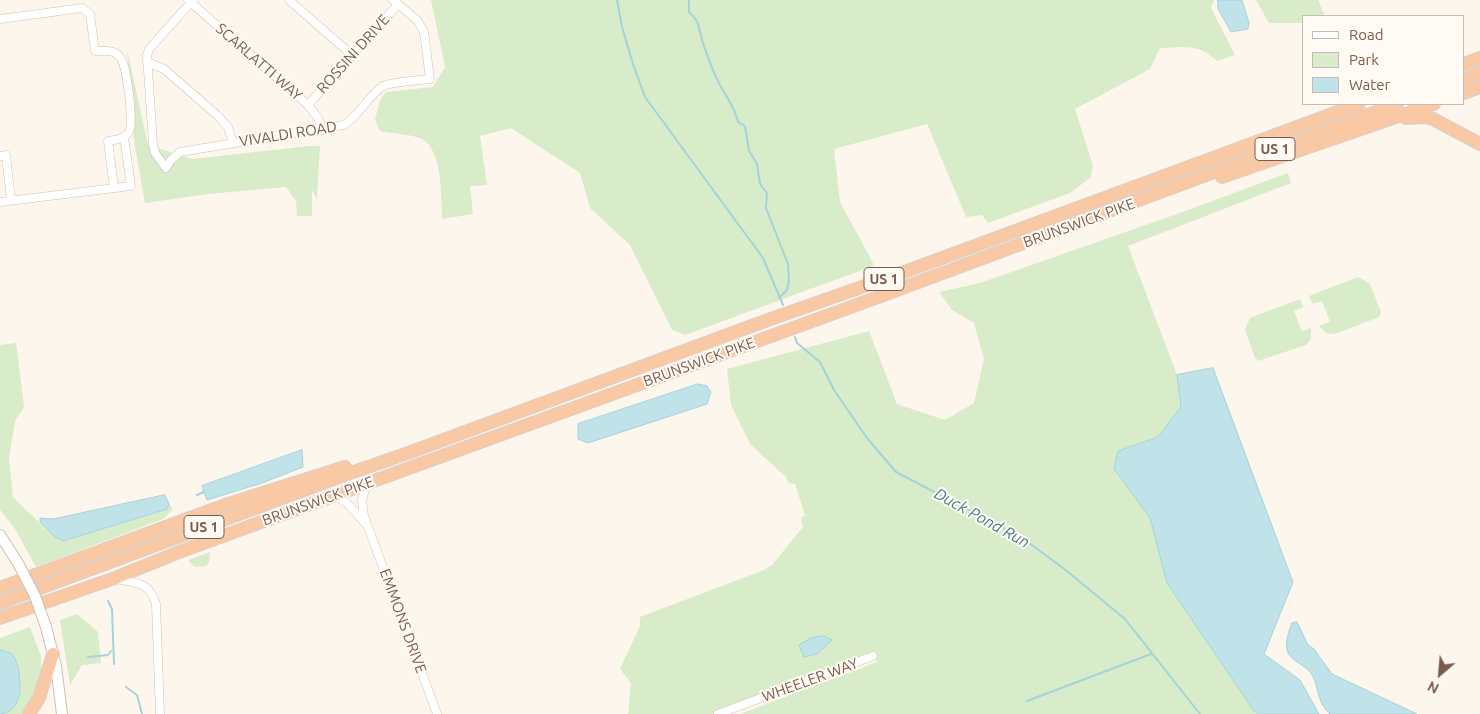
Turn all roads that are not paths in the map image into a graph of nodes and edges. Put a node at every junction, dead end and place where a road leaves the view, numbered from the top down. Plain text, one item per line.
1 (289, 0) edge
2 (190, 1) edge
3 (396, 2) edge
4 (0, 19) edge
5 (352, 55) junction
6 (1480, 58) edge
7 (147, 62) junction
8 (1465, 64) edge
9 (1480, 73) edge
10 (1465, 79) edge
11 (1480, 88) edge
12 (1465, 93) edge
13 (308, 104) junction
14 (1356, 105) edge
15 (1394, 105) edge
16 (1431, 105) edge
17 (1388, 120) junction
18 (323, 130) junction
19 (124, 137) junction
20 (233, 143) junction
21 (1480, 144) edge
22 (0, 156) edge
23 (114, 188) junction
24 (1154, 195) junction
25 (11, 200) junction
26 (0, 202) edge
27 (408, 453) junction
28 (367, 483) junction
29 (334, 495) junction
30 (369, 529) junction
31 (0, 535) edge
32 (115, 578) junction
33 (0, 588) edge
34 (0, 603) edge
35 (36, 605) junction
36 (0, 618) edge
37 (0, 624) edge
38 (53, 654) junction
39 (873, 656) dead end
40 (29, 714) edge
41 (62, 714) edge
42 (160, 714) edge
43 (437, 714) edge
44 (718, 714) edge

1 - 5 street
2 - 7 street
2 - 13 street, SCARLATTI WAY
3 - 5 street, ROSSINI DRIVE
3 - 18 street, VIVALDI ROAD
4 - 19 street
5 - 13 street, ROSSINI DRIVE
6 - 8 highway
7 - 20 street
7 - 20 street, VIVALDI ROAD
9 - 10 highway
11 - 12 highway
13 - 18 street, SCARLATTI WAY
14 - 27 highway, BRUNSWICK PIKE / US 1
15 - 24 highway, BRUNSWICK PIKE / US 1
16 - 17 highway
17 - 21 highway
17 - 24 highway
18 - 20 street, VIVALDI ROAD
19 - 23 street
19 - 23 street
22 - 25 street
23 - 25 street
24 - 28 highway, BRUNSWICK PIKE / US 1
25 - 26 street
27 - 33 highway
27 - 34 highway, BRUNSWICK PIKE / US 1
28 - 29 highway, BRUNSWICK PIKE / US 1
28 - 30 street, EMMONS DRIVE
29 - 30 street, EMMONS DRIVE
29 - 32 highway, BRUNSWICK PIKE / US 1
30 - 43 street, EMMONS DRIVE
31 - 38 street, bridge
32 - 35 highway, BRUNSWICK PIKE / US 1
32 - 42 street
35 - 36 highway, BRUNSWICK PIKE / US 1
35 - 37 highway
38 - 40 highway
38 - 41 street
39 - 44 street, WHEELER WAY

